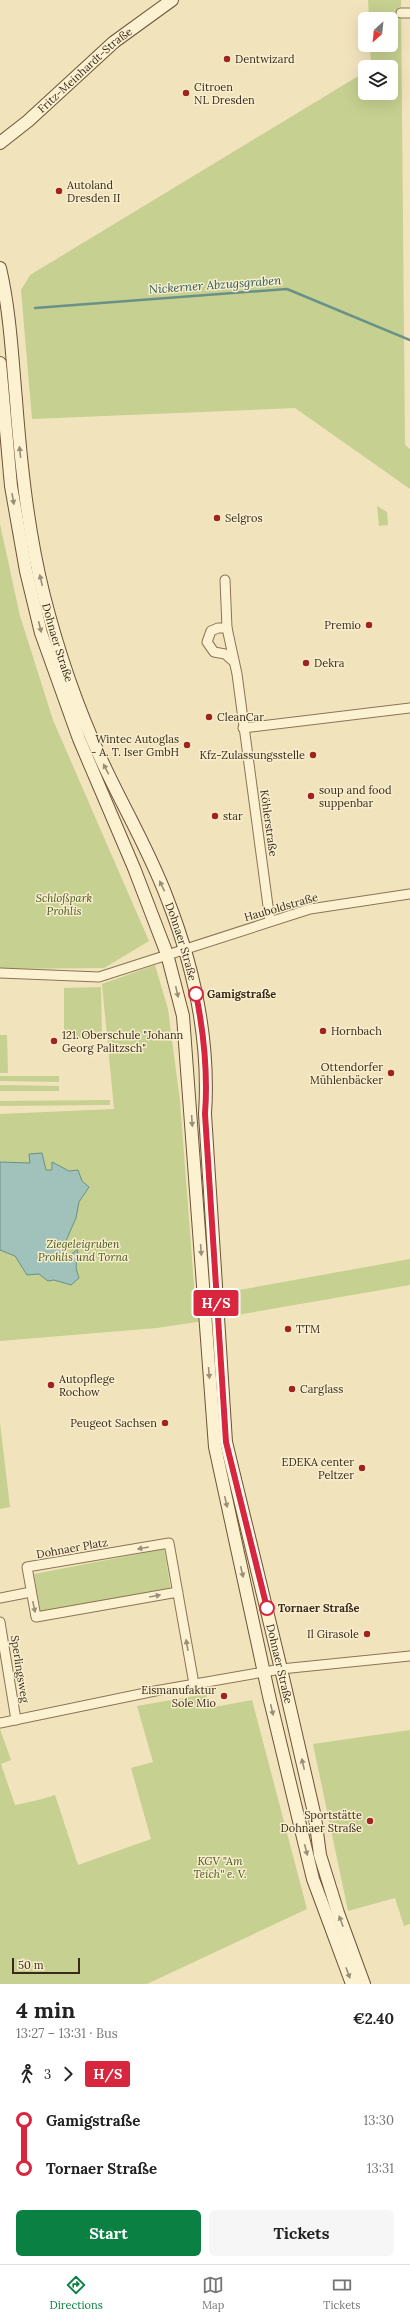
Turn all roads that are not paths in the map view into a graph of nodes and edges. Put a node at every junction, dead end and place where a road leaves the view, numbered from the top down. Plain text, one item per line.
1 (172, 0) edge
2 (0, 142) edge
3 (0, 268) edge
4 (0, 363) edge
5 (225, 580) dead end
6 (227, 628) junction
7 (234, 662) junction
8 (410, 703) edge
9 (410, 708) edge
10 (400, 710) junction
11 (243, 728) junction
12 (410, 894) edge
13 (270, 922) junction
14 (185, 949) junction
15 (167, 954) junction
16 (0, 973) edge
17 (31, 1592) junction
18 (178, 1592) junction
19 (0, 1598) edge
20 (0, 1622) edge
21 (410, 1656) edge
22 (281, 1669) junction
23 (264, 1672) junction
24 (194, 1684) junction
25 (16, 1720) junction
26 (0, 1723) edge
27 (352, 1984) edge
28 (364, 1984) edge

1 - 2 main road, Fritz-Meinhardt-Straße
14 -> 3 main road, Dohnaer Straße
4 -> 15 main road, Dohnaer Straße
5 - 6 street, Köhlerstraße
6 - 7 street, Köhlerstraße
6 - 7 street
7 - 11 street, Köhlerstraße
8 - 10 street
9 - 10 street
10 - 11 street
11 - 13 street, Köhlerstraße
12 - 13 street, Hauboldstraße
13 - 14 street, Hauboldstraße
14 - 15 street
14 - 22 main road, Dohnaer Straße
15 - 16 street
15 -> 23 main road, Dohnaer Straße
17 -> 18 street, Dohnaer Platz
18 -> 17 street, Dohnaer Platz
17 - 19 street
24 -> 18 street, Dohnaer Platz
20 - 25 street, Sperlingsweg
21 - 22 street
22 - 23 street
28 -> 22 main road, Dohnaer Straße
23 - 24 street
23 -> 27 main road, Dohnaer Straße
24 - 25 street
25 - 26 street

